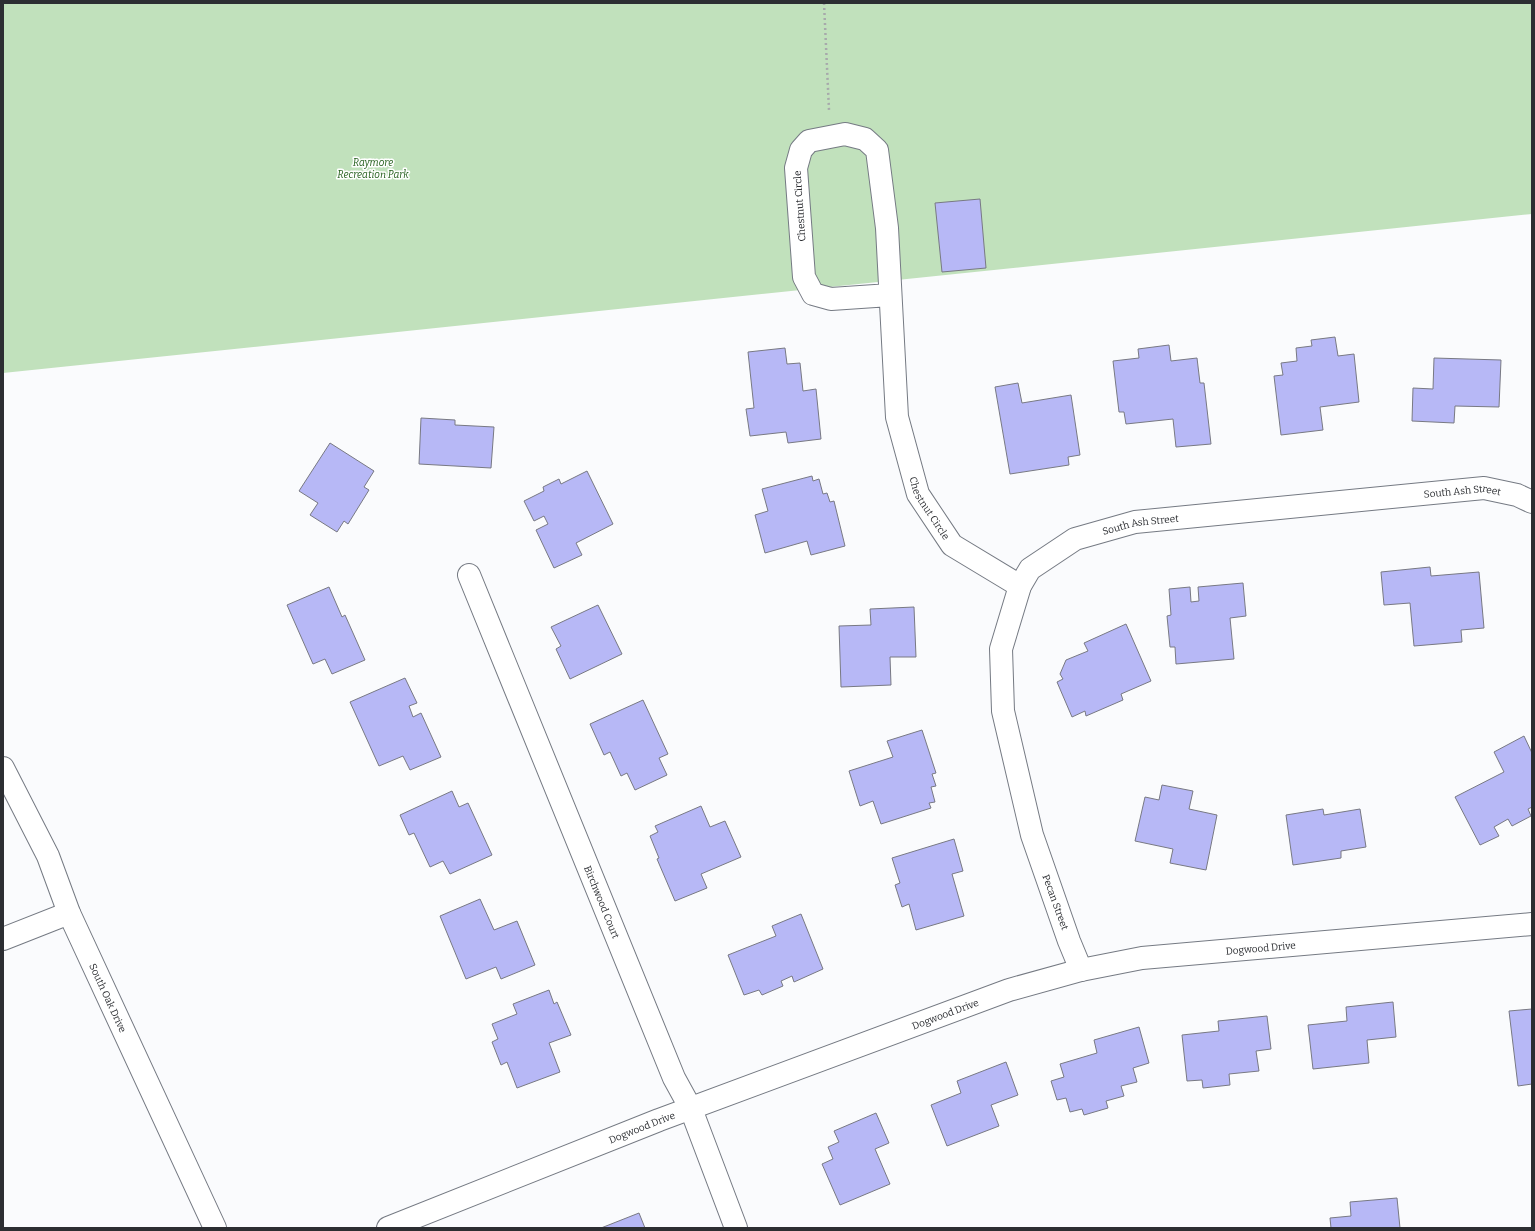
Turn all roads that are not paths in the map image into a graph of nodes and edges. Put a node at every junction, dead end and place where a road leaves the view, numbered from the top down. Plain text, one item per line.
1 (890, 295) junction
2 (1532, 502) edge
3 (468, 575) dead end
4 (1020, 586) junction
5 (3, 768) edge
6 (1032, 835) joint
7 (69, 913) junction
8 (1532, 924) edge
9 (3, 939) edge
10 (1082, 970) junction
11 (691, 1109) junction
12 (215, 1228) edge
13 (388, 1228) edge
14 (736, 1228) edge

1 - 1 street, Chestnut Circle
1 - 4 street, Chestnut Circle
2 - 4 street, South Ash Street
3 - 11 street, Birchwood Court
4 - 6 street, South Ash Street
5 - 7 street, South Oak Drive
6 - 10 street, Pecan Street
7 - 9 street
7 - 12 street, South Oak Drive
8 - 10 street, Dogwood Drive
10 - 11 street, Dogwood Drive
11 - 13 street, Dogwood Drive
11 - 14 street, Birchwood Court

